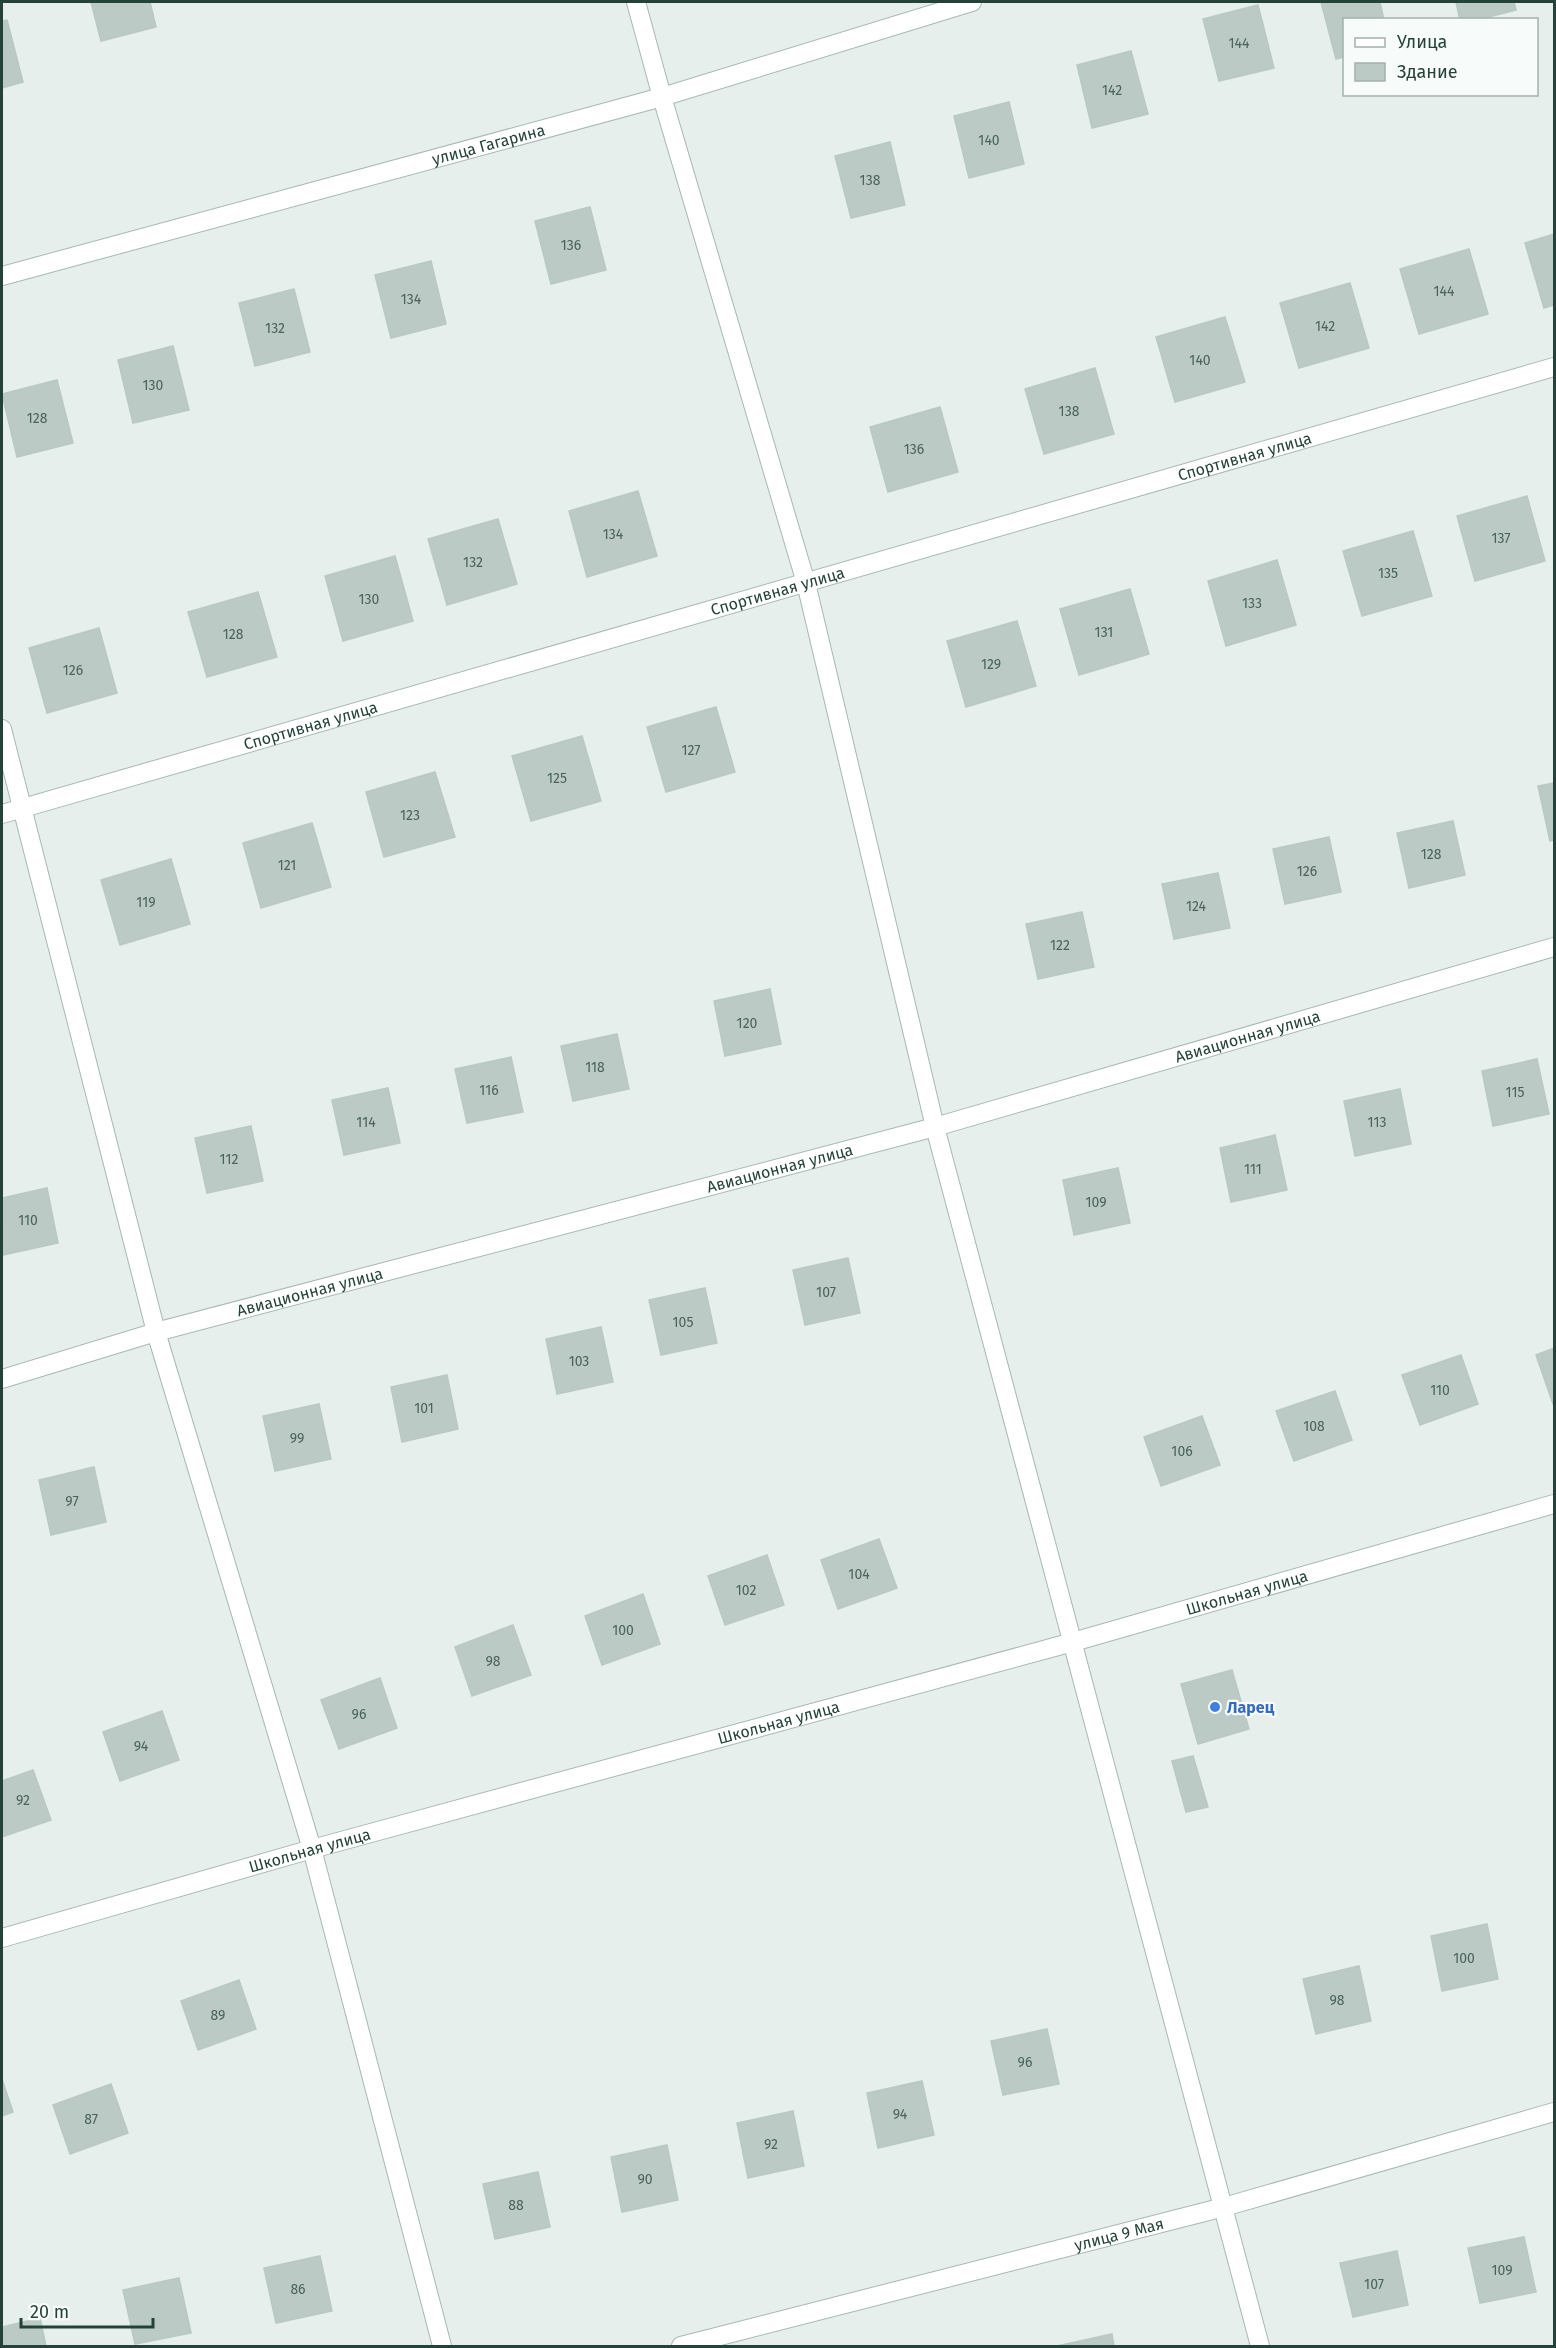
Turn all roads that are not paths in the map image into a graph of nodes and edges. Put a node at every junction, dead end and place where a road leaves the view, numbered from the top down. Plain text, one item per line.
1 (636, 2) edge
2 (972, 2) edge
3 (662, 97) junction
4 (2, 276) edge
5 (1554, 367) edge
6 (806, 583) junction
7 (2, 729) edge
8 (20, 808) junction
9 (2, 814) edge
10 (1554, 947) edge
11 (935, 1127) junction
12 (156, 1332) junction
13 (2, 1379) edge
14 (1554, 1504) edge
15 (1073, 1642) junction
16 (312, 1849) junction
17 (2, 1938) edge
18 (1554, 2112) edge
19 (1224, 2208) junction
20 (442, 2346) edge
21 (681, 2346) edge
22 (1260, 2346) edge

1 - 3 street
2 - 3 street, улица Гагарина
3 - 4 street, улица Гагарина
3 - 6 street
5 - 6 street, Спортивная улица
6 - 8 street, Спортивная улица
6 - 11 street
7 - 8 street
8 - 9 street, Спортивная улица
8 - 12 street
10 - 11 street, Авиационная улица
11 - 12 street, Авиационная улица
11 - 15 street
12 - 13 street, Авиационная улица
12 - 16 street
14 - 15 street, Школьная улица
15 - 16 street, Школьная улица
15 - 19 street
16 - 17 street, Школьная улица
16 - 20 street
18 - 19 street, улица 9 Мая
19 - 21 street, улица 9 Мая
19 - 22 street

